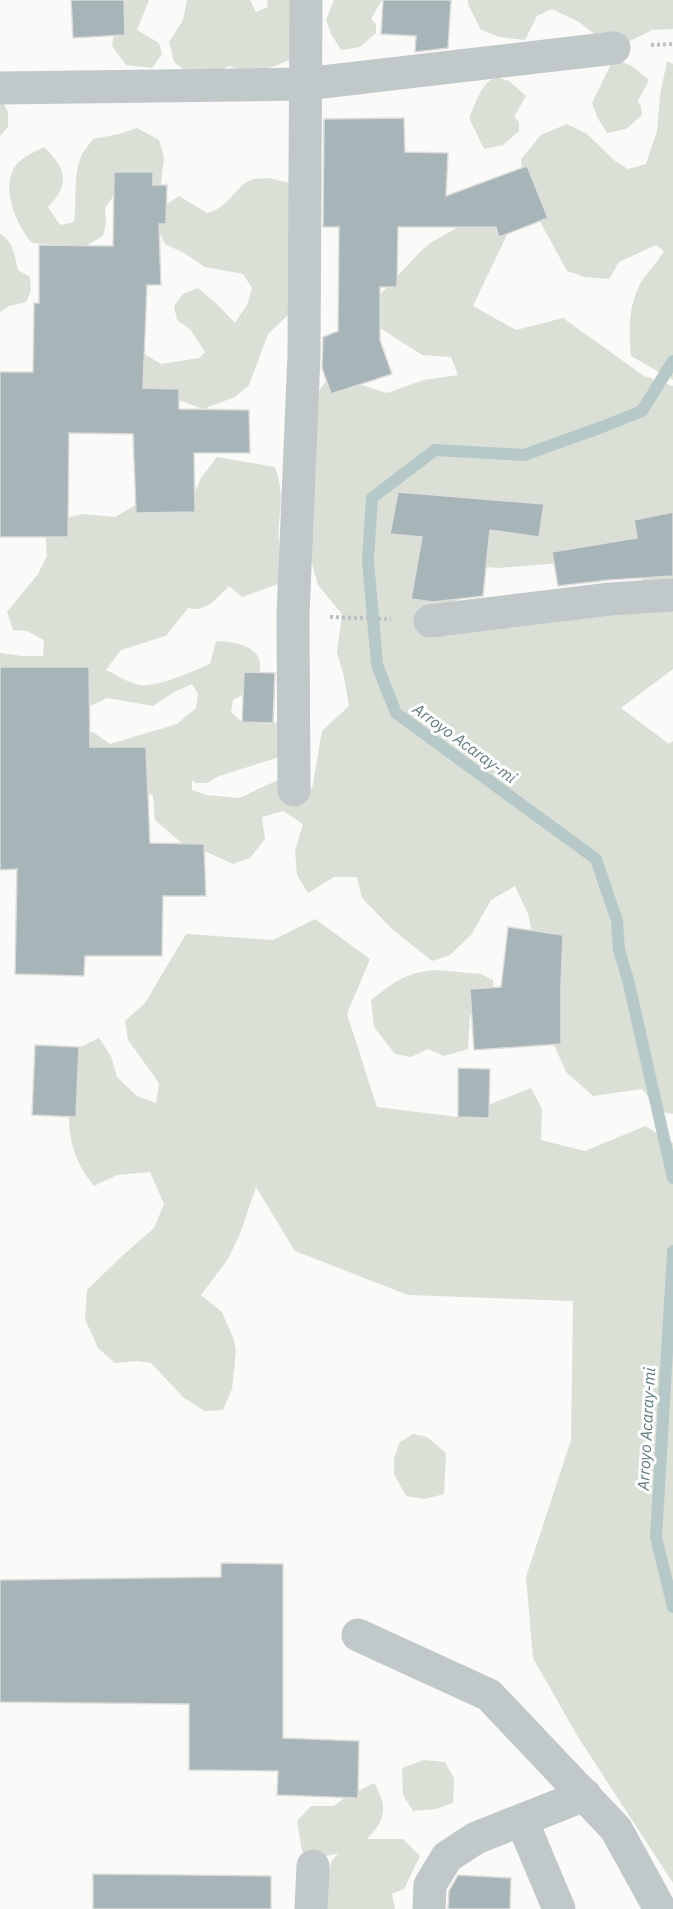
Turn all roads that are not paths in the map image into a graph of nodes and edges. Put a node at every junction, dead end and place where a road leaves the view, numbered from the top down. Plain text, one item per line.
1 (306, 0) edge
2 (630, 47) road end
3 (305, 84) junction
4 (0, 88) edge
5 (673, 595) edge
6 (415, 620) road end
7 (294, 790) dead end
8 (358, 1635) dead end
9 (585, 1795) junction
10 (522, 1821) junction
11 (313, 1866) dead end
12 (653, 1907) edge
13 (311, 1909) edge
14 (429, 1909) edge
15 (560, 1909) edge

1 - 3 street
2 - 3 street
3 - 4 street
3 - 7 street
5 - 6 street
8 - 9 street
9 - 10 street
9 - 12 street
10 - 14 street
10 - 15 street
11 - 13 street

